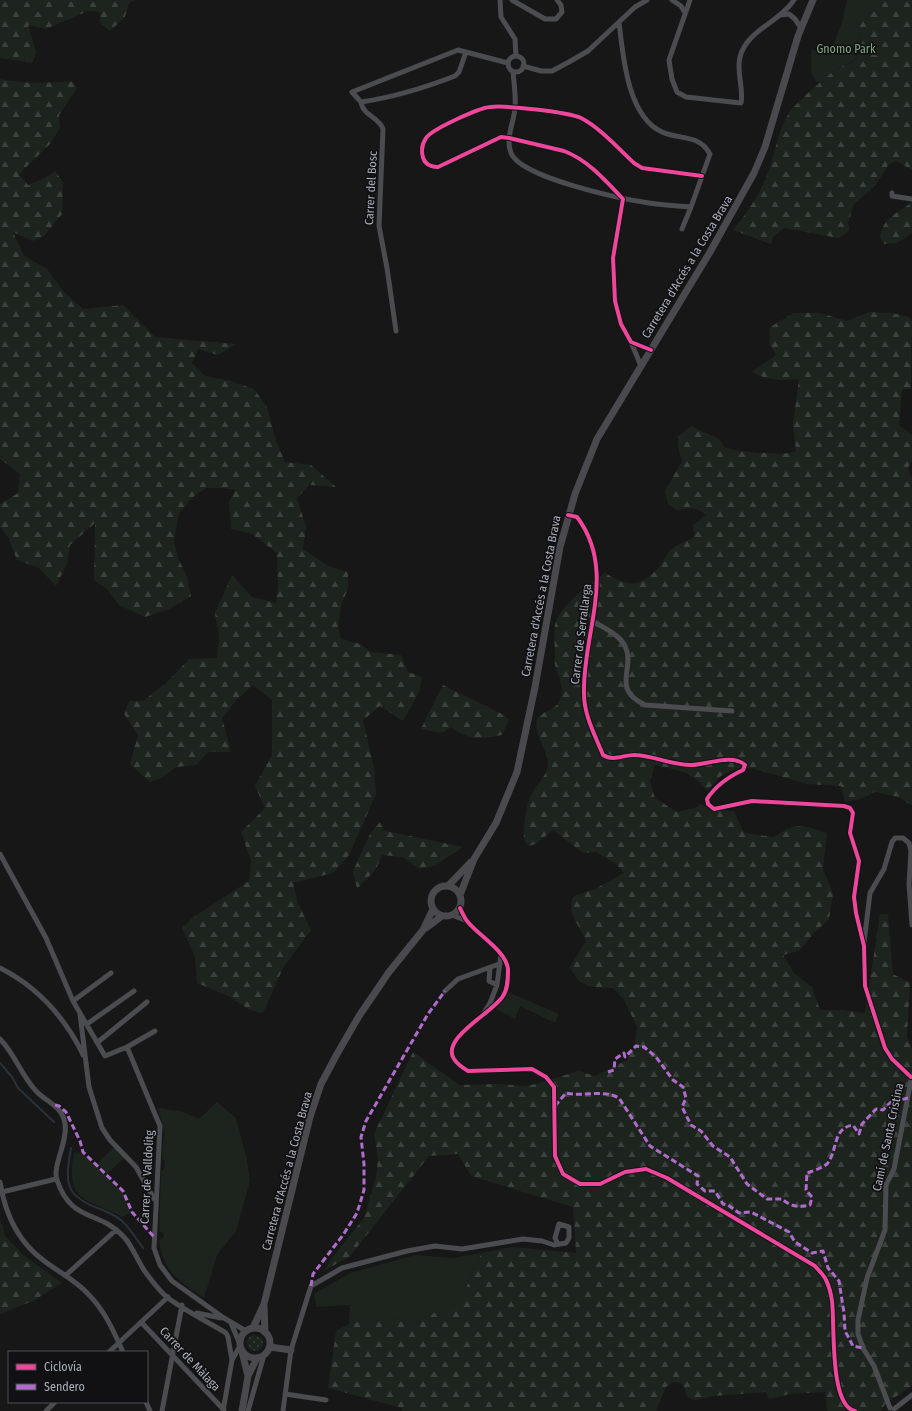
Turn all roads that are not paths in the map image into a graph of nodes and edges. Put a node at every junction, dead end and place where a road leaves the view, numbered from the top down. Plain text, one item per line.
1 (500, 0) edge
2 (512, 0) edge
3 (557, 0) edge
4 (647, 0) edge
5 (672, 0) edge
6 (690, 0) edge
7 (794, 0) edge
8 (813, 0) edge
9 (685, 13) junction
10 (781, 15) junction
11 (619, 22) junction
12 (801, 28) junction
13 (466, 52) junction
14 (516, 56) junction
15 (508, 63) junction
16 (523, 66) junction
17 (513, 72) junction
18 (361, 102) junction
19 (515, 107) junction
20 (509, 138) junction
21 (702, 176) junction
22 (892, 193) dead end
23 (623, 199) junction
24 (912, 199) edge
25 (691, 207) junction
26 (682, 229) dead end
27 (396, 330) dead end
28 (631, 342) junction
29 (651, 350) junction
30 (641, 366) junction
31 (568, 515) junction
32 (593, 621) junction
33 (732, 711) dead end
34 (0, 854) edge
35 (474, 859) junction
36 (448, 886) junction
37 (460, 895) junction
38 (460, 908) junction
39 (433, 909) junction
40 (452, 915) junction
41 (442, 916) junction
42 (467, 921) junction
43 (912, 925) edge
44 (423, 930) junction
45 (864, 946) junction
46 (501, 955) junction
47 (499, 964) junction
48 (0, 968) edge
49 (490, 968) junction
50 (508, 968) junction
51 (111, 973) dead end
52 (498, 985) junction
53 (134, 991) dead end
54 (445, 991) dead end
55 (73, 1002) junction
56 (147, 1002) dead end
57 (80, 1013) junction
58 (482, 1016) junction
59 (87, 1024) junction
60 (155, 1031) dead end
61 (0, 1039) edge
62 (98, 1042) junction
63 (127, 1047) junction
64 (86, 1063) junction
65 (912, 1076) edge
66 (56, 1179) junction
67 (0, 1182) edge
68 (2, 1192) junction
69 (155, 1201) junction
70 (116, 1230) junction
71 (558, 1244) dead end
72 (66, 1275) junction
73 (168, 1297) junction
74 (264, 1304) junction
75 (182, 1305) junction
76 (194, 1313) junction
77 (224, 1318) junction
78 (141, 1322) junction
79 (231, 1323) junction
80 (249, 1329) junction
81 (265, 1332) junction
82 (119, 1343) junction
83 (240, 1347) junction
84 (270, 1347) junction
85 (290, 1350) junction
86 (111, 1351) edge
87 (123, 1351) edge
88 (264, 1355) junction
89 (172, 1356) junction
90 (257, 1358) junction
91 (232, 1360) junction
92 (248, 1376) junction
93 (285, 1394) junction
94 (912, 1395) edge
95 (326, 1400) dead end
96 (54, 1403) edge
97 (894, 1409) edge
98 (223, 1410) edge
99 (46, 1411) edge
100 (162, 1411) edge
101 (242, 1411) edge
102 (248, 1411) edge
103 (283, 1411) edge
104 (855, 1411) edge
105 (885, 1411) edge

1 - 14 street
2 - 3 street
4 - 11 street
5 - 9 street
6 - 9 street
7 - 10 street
8 - 12 main road, Carretera d'Accés a la Costa Brava
9 - 10 street
10 - 12 street
11 - 16 street
11 - 21 street
12 - 29 main road, Carretera d'Accés a la Costa Brava
13 - 15 street
13 - 18 street
13 - 18 street, Carrer del Bosc
14 - 15 street
14 - 16 street
15 - 17 street
16 - 17 street
17 - 19 street
18 - 27 street, Carrer del Bosc
19 - 20 street
19 - 20 street
19 - 21 street
20 - 23 street
20 - 23 street
21 - 25 street
22 - 24 street
23 - 25 street
23 - 28 street
25 - 26 street
28 - 29 street
28 - 30 street
29 - 30 main road, Carretera d'Accés a la Costa Brava
30 - 31 main road, Carretera d'Accés a la Costa Brava
31 - 32 street, Carrer de Serrallarga
31 - 35 main road, Carretera d'Accés a la Costa Brava
32 - 33 street
32 - 45 street, Carrer de Serrallarga
34 - 55 street
35 - 36 main road, Carretera d'Accés a la Costa Brava
35 - 37 main road, Carretera d'Accés a la Costa Brava
36 - 37 main road
36 - 39 main road
37 - 38 main road
38 - 40 main road
38 - 42 street
39 - 41 main road
39 - 44 main road, Carretera d'Accés a la Costa Brava
40 - 41 main road
40 - 42 street
41 - 44 main road, Carretera d'Accés a la Costa Brava
42 - 46 street
43 - 45 street
44 - 74 main road, Carretera d'Accés a la Costa Brava
45 - 65 street, Carrer de Serrallarga
46 - 47 street
46 - 50 street
47 - 49 street
47 - 50 street
47 - 52 street
48 - 64 street
49 - 52 street
49 - 54 street
50 - 58 street
51 - 55 street
52 - 58 street
53 - 59 street
55 - 57 street
56 - 62 street
57 - 59 street
57 - 64 street
58 - 104 street
59 - 62 street
60 - 63 street
61 - 66 street
62 - 63 street
63 - 69 street, Carrer de Valldolitg
64 - 69 street
65 - 97 street, Camí de Santa Cristina
66 - 68 street
66 - 70 street
67 - 68 street
68 - 72 street
69 - 77 street, Carrer de Valldolitg
70 - 72 street
70 - 73 street
71 - 85 street
72 - 82 street
73 - 75 street
73 - 78 street
74 - 80 main road, Carretera d'Accés a la Costa Brava
74 - 81 main road, Carretera d'Accés a la Costa Brava
75 - 76 street
75 - 89 street
76 - 77 street, Carrer de Valldolitg
76 - 91 street
77 - 79 street, Carrer de Valldolitg
78 - 82 street
78 - 89 street, Carrer de Màlaga
79 - 80 street, Carrer de Valldolitg
79 - 83 street
80 - 81 main road
80 - 83 main road
81 - 84 main road
82 - 86 street
82 - 87 street
83 - 90 main road
83 - 91 street
83 - 92 main road
84 - 85 main road
84 - 88 main road
85 - 93 street
88 - 90 main road
88 - 102 street
89 - 98 street, Carrer de Màlaga
89 - 100 street
90 - 92 main road
91 - 98 street
92 - 101 main road
93 - 95 street
93 - 103 street
94 - 97 street
96 - 99 street
97 - 105 street

